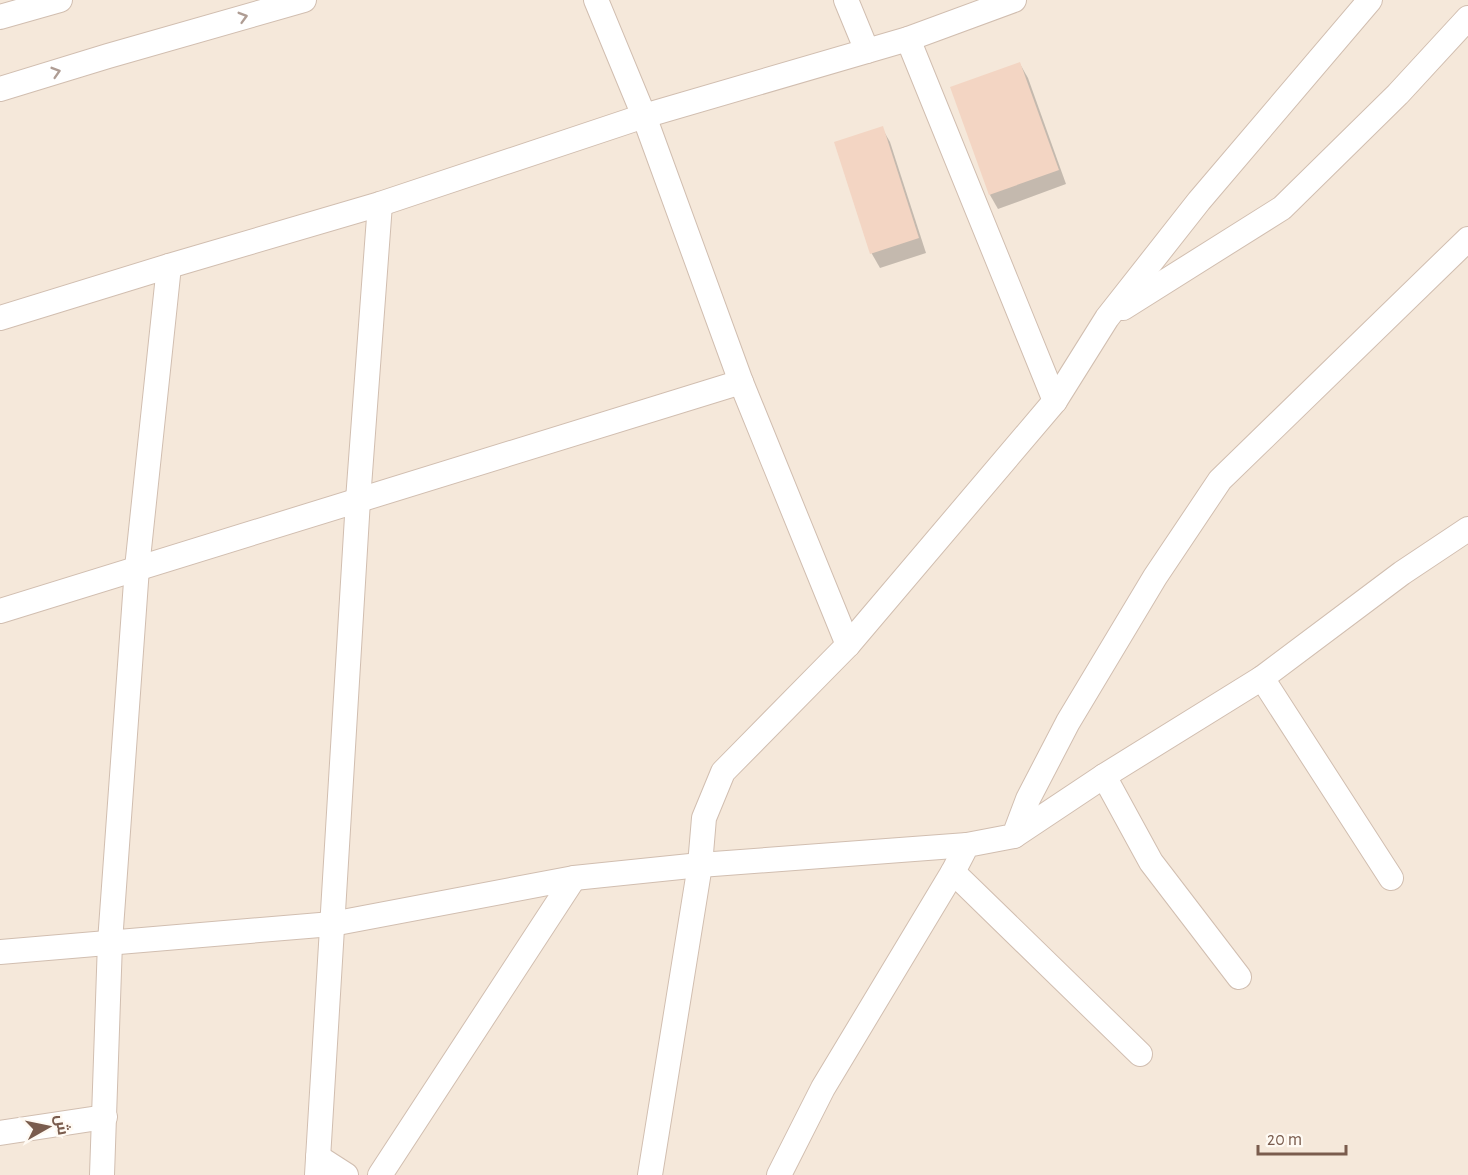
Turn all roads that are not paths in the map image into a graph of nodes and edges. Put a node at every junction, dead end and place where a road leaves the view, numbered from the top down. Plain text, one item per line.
1 (60, 0) edge
2 (304, 0) edge
3 (596, 0) edge
4 (846, 0) edge
5 (1014, 0) edge
6 (1370, 0) edge
7 (0, 17) edge
8 (1468, 18) edge
9 (908, 39) junction
10 (867, 51) junction
11 (0, 89) edge
12 (644, 116) junction
13 (380, 204) junction
14 (1468, 239) edge
15 (169, 266) junction
16 (0, 318) edge
17 (1107, 318) junction
18 (741, 382) junction
19 (1055, 402) junction
20 (358, 500) junction
21 (1468, 530) edge
22 (137, 568) junction
23 (0, 611) edge
24 (848, 645) junction
25 (1262, 678) junction
26 (1104, 776) junction
27 (1014, 836) junction
28 (968, 844) junction
29 (700, 865) junction
30 (953, 872) junction
31 (574, 878) junction
32 (1391, 878) dead end
33 (333, 924) junction
34 (110, 942) junction
35 (0, 952) edge
36 (1239, 977) dead end
37 (1140, 1054) dead end
38 (105, 1117) junction
39 (0, 1133) edge
40 (318, 1166) edge
41 (102, 1175) edge
42 (346, 1175) edge
43 (380, 1175) edge
44 (650, 1175) edge
45 (779, 1175) edge

1 - 7 street
11 -> 2 street
3 - 12 street
4 - 10 street
5 - 9 street
6 - 17 street
8 - 17 street
9 - 10 street
9 - 19 street
10 - 12 street
12 - 13 street
12 - 18 street
13 - 15 street
13 - 20 street
14 - 27 street
15 - 16 street
15 - 22 street
17 - 19 street
18 - 20 street
18 - 24 street
19 - 24 street
20 - 22 street
20 - 33 street
21 - 25 street
22 - 23 street
22 - 34 street
24 - 29 street
25 - 26 street
25 - 32 street
26 - 27 street
26 - 36 street
27 - 28 street
28 - 29 street
28 - 30 street
29 - 31 street
29 - 44 street
30 - 37 street
30 - 45 street
31 - 33 street
31 - 43 street
33 - 34 street
33 - 40 street
34 - 35 street
34 - 38 street
38 - 39 street
38 - 41 street
40 - 42 street

